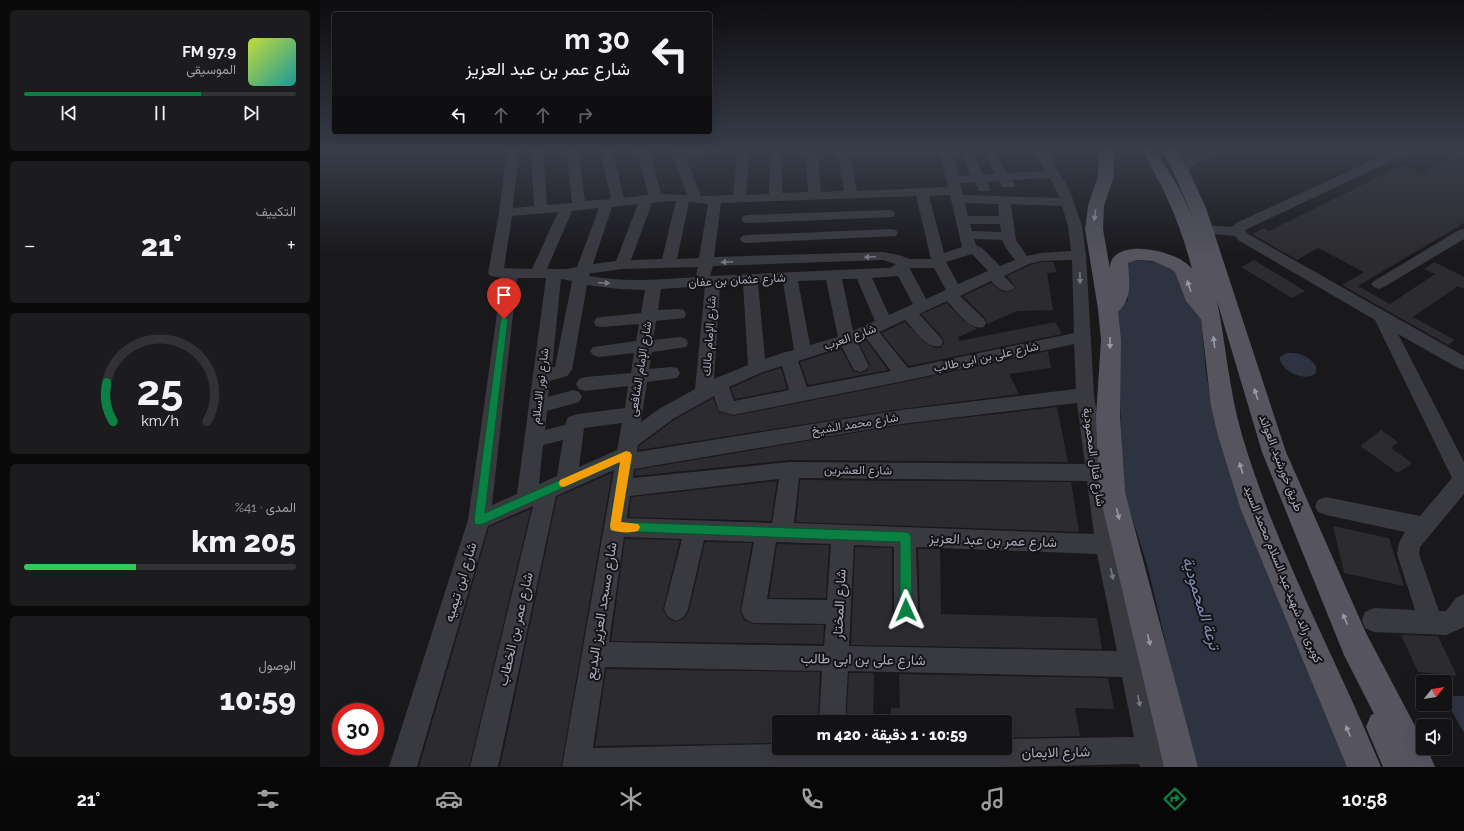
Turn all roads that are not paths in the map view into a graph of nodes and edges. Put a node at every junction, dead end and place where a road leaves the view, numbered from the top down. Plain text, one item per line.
1 (509, 186) edge
2 (539, 186) edge
3 (573, 186) edge
4 (611, 186) edge
5 (649, 186) edge
6 (686, 186) edge
7 (744, 186) edge
8 (775, 186) edge
9 (813, 186) edge
10 (850, 186) edge
11 (988, 186) edge
12 (1012, 186) edge
13 (1060, 186) edge
14 (1103, 186) edge
15 (1169, 186) edge
16 (1188, 186) edge
17 (1327, 186) edge
18 (954, 187) junction
19 (922, 193) junction
20 (886, 194) junction
21 (851, 195) junction
22 (814, 196) junction
23 (775, 198) junction
24 (651, 199) junction
25 (689, 199) junction
26 (744, 199) junction
27 (715, 200) junction
28 (1067, 200) junction
29 (613, 203) junction
30 (1009, 205) junction
31 (573, 206) junction
32 (541, 210) junction
33 (506, 213) junction
34 (888, 214) junction
35 (748, 219) junction
36 (1204, 229) junction
37 (1238, 232) junction
38 (891, 233) junction
39 (1464, 233) edge
40 (966, 235) junction
41 (820, 236) junction
42 (1009, 236) junction
43 (747, 240) junction
44 (972, 249) junction
45 (1079, 255) junction
46 (822, 258) junction
47 (746, 261) junction
48 (939, 261) junction
49 (1024, 261) junction
50 (706, 262) junction
51 (668, 264) junction
52 (901, 264) junction
53 (622, 265) junction
54 (503, 273) junction
55 (564, 274) junction
56 (863, 274) junction
57 (995, 274) junction
58 (833, 275) junction
59 (790, 277) junction
60 (750, 279) junction
61 (708, 281) junction
62 (654, 284) junction
63 (1379, 284) dead end
64 (1006, 287) dead end
65 (952, 293) junction
66 (1108, 309) junction
67 (915, 310) junction
68 (678, 314) dead end
69 (1381, 316) junction
70 (649, 317) junction
71 (1211, 317) junction
72 (602, 322) dead end
73 (978, 323) dead end
74 (885, 324) junction
75 (869, 331) junction
76 (1081, 337) junction
77 (847, 340) junction
78 (935, 342) dead end
79 (680, 343) dead end
80 (644, 347) junction
81 (599, 351) dead end
82 (796, 355) junction
83 (1464, 364) edge
84 (860, 366) dead end
85 (757, 368) junction
86 (671, 373) dead end
87 (904, 375) junction
88 (541, 376) junction
89 (639, 378) junction
90 (712, 388) junction
91 (800, 395) junction
92 (1085, 395) junction
93 (538, 407) junction
94 (633, 414) junction
95 (574, 430) junction
96 (534, 440) junction
97 (627, 453) junction
98 (790, 470) junction
99 (1096, 473) junction
100 (1464, 482) edge
101 (621, 488) junction
102 (547, 490) junction
103 (1326, 506) dead end
104 (479, 520) junction
105 (615, 526) junction
106 (1425, 527) junction
107 (695, 529) junction
108 (774, 532) junction
109 (843, 535) junction
110 (905, 537) junction
111 (1106, 544) junction
112 (1464, 606) edge
113 (676, 609) dead end
114 (906, 610) dead end
115 (838, 612) junction
116 (1374, 620) dead end
117 (1431, 623) junction
118 (1355, 644) junction
119 (594, 654) junction
120 (835, 658) junction
121 (1131, 664) junction
122 (832, 715) edge
123 (829, 757) edge
124 (1152, 758) edge
125 (577, 765) edge
126 (403, 767) edge
127 (484, 767) edge
128 (1181, 767) edge
129 (1364, 767) edge
130 (1400, 767) edge
131 (1418, 767) edge

1 - 33 street, شارع ابن تيميه
2 - 32 street
3 - 31 street
4 - 29 street
5 - 24 street
6 - 25 street
7 - 26 street
8 - 23 street
9 - 22 street
10 - 21 street
11 - 30 street
12 - 30 street
13 - 28 street, شارع قنال المحمودية
14 -> 66 main road
15 - 71 main road, كوبرى رائد شهيد عبد السلام محمد السيد
16 - 36 main road, طريق خورشيد, العوائد
17 - 37 street
18 - 19 street
18 - 30 street
18 - 40 street
19 - 20 street
19 - 48 street
20 - 21 street
20 - 34 street
21 - 22 street
22 - 23 street
23 - 26 street
24 - 25 street
24 - 29 street
24 - 53 street
25 - 27 street
25 - 51 street
26 - 27 street
26 - 35 street
27 - 50 street, شارع الإمام مالك
28 - 30 street
28 - 30 street
28 - 45 street, شارع قنال المحمودية
29 - 31 street
29 - 55 street
30 - 42 street
31 - 32 street
31 - 55 street
32 - 33 street
33 - 54 street, شارع ابن تيميه
34 - 35 street
34 - 38 street
35 - 43 street
36 - 37 street
118 -> 36 main road, طريق خورشيد, العوائد
37 - 69 street
38 - 41 street
38 - 52 street
39 - 63 street
40 - 42 street
40 - 44 street
41 - 43 street
41 - 46 street
42 - 49 street
43 - 47 street
44 - 48 street, شارع عثمان بن عفان
44 - 57 street
45 - 49 street, شارع العرب
45 -> 76 street, شارع قنال المحمودية
46 - 47 street, شارع عثمان بن عفان
52 -> 46 street, شارع عثمان بن عفان
47 -> 50 street, شارع عثمان بن عفان
48 - 52 street, شارع عثمان بن عفان
48 - 65 street
49 - 57 street, شارع العرب
50 - 51 street, شارع عثمان بن عفان
50 - 61 street, شارع الإمام مالك
51 - 53 street, شارع عثمان بن عفان
52 - 56 street, شارع عثمان بن عفان
52 - 67 street
53 - 55 street, شارع عثمان بن عفان
54 - 55 street, شارع عثمان بن عفان
54 - 104 street, شارع ابن تيميه
55 -> 62 street, شارع عثمان بن عفان
55 - 88 street, شارع نور الاسلام
55 - 88 street
56 - 58 street, شارع عثمان بن عفان
56 - 74 street
57 - 64 street
57 - 65 street, شارع العرب
58 - 59 street, شارع عثمان بن عفان
58 - 77 street
59 - 60 street, شارع عثمان بن عفان
59 - 82 street
60 - 61 street, شارع عثمان بن عفان
60 - 85 street
61 - 62 street, شارع عثمان بن عفان
61 - 90 street, شارع الإمام مالك
62 - 70 street, شارع الإمام الشافعى
65 - 67 street, شارع العرب
65 - 73 street
71 -> 66 main road
66 -> 128 main road
67 - 74 street, شارع العرب
67 - 78 street
68 - 70 street
69 - 83 street
69 - 100 street
70 - 72 street
70 - 80 street, شارع الإمام الشافعى
129 -> 71 main road, كوبرى رائد شهيد عبد السلام محمد السيد
74 - 75 street, شارع العرب
75 - 77 street, شارع العرب
75 - 87 street
76 - 87 street, شارع على بن ابى طالب
76 - 92 street, شارع قنال المحمودية
77 - 82 street, شارع العرب
77 - 84 street
79 - 80 street
80 - 81 street
80 - 89 street, شارع الإمام الشافعى
82 - 85 street, شارع العرب
82 - 91 street
85 - 90 street, شارع العرب
86 - 89 street
87 - 91 street, شارع على بن ابى طالب
88 - 93 street, شارع نور الاسلام
89 - 93 street
89 - 94 street, شارع الإمام الشافعى
90 - 91 street, شارع على بن ابى طالب
90 - 97 street, شارع العرب
92 - 97 street, شارع محمد الشيخ
92 - 99 street, شارع قنال المحمودية
93 - 96 street, شارع نور الاسلام
94 - 95 street
94 - 97 street, شارع الإمام الشافعى
95 - 96 street
95 - 102 street
96 - 102 street, شارع نور الاسلام
97 - 101 street, شارع مسجد العزيز البديع
97 - 102 street, شارع العرب
98 - 99 street, شارع العشرين
98 - 101 street, شارع العشرين
98 - 108 street
99 - 111 street, شارع قنال المحمودية
100 - 106 street
101 - 105 street, شارع مسجد العزيز البديع
102 - 104 street, شارع العرب
102 - 127 street, شارع عمر بن الخطاب
103 - 106 street
104 - 126 street, شارع ابن تيميه
105 - 107 street, شارع عمر بن عبد العزيز
105 - 119 street, شارع مسجد العزيز البديع
106 - 117 street
107 - 108 street, شارع عمر بن عبد العزيز
107 - 113 street
108 - 109 street, شارع عمر بن عبد العزيز
108 - 115 street
109 - 110 street, شارع عمر بن عبد العزيز
109 - 115 street, شارع المختار
110 - 111 street, شارع عمر بن عبد العزيز
110 - 114 street
111 -> 121 street, شارع قنال المحمودية
112 - 117 street
115 - 120 street, شارع المختار
116 - 117 street
118 - 130 main road
118 - 131 main road, طريق خورشيد, العوائد
119 - 120 street, شارع على بن ابى طالب
119 - 125 street, شارع مسجد العزيز البديع
120 - 121 street, شارع على بن ابى طالب
120 - 122 street, شارع المختار
121 -> 124 street, شارع قنال المحمودية
123 - 124 street, شارع الايمان
123 - 125 street, شارع الايمان

